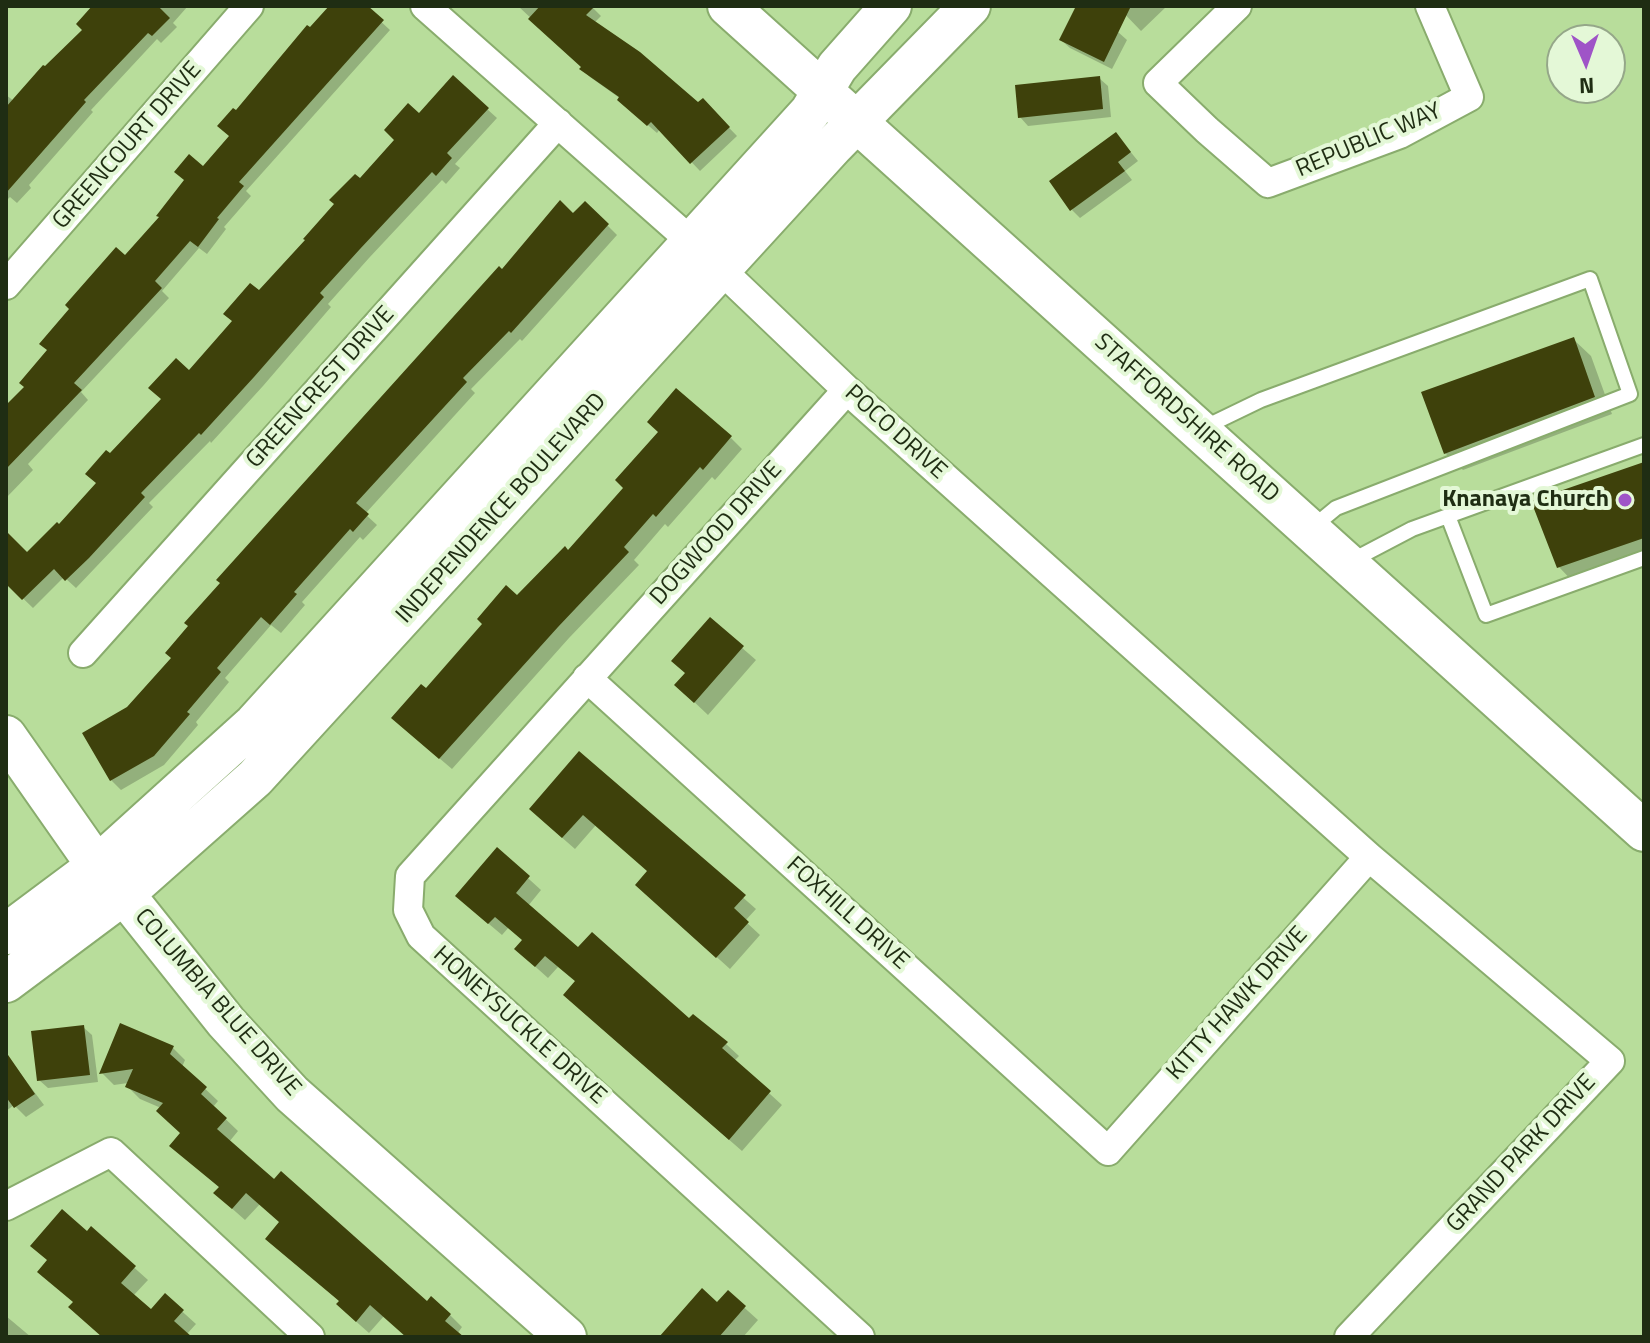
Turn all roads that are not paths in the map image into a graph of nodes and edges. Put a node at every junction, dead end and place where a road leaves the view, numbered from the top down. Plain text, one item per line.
1 (249, 6) edge
2 (425, 6) edge
3 (728, 6) edge
4 (891, 6) edge
5 (970, 6) edge
6 (1237, 6) edge
7 (1430, 6) edge
8 (823, 90) junction
9 (857, 120) junction
10 (558, 123) junction
11 (707, 256) junction
12 (6, 285) edge
13 (847, 390) junction
14 (1199, 430) junction
15 (1644, 445) edge
16 (1448, 516) junction
17 (1309, 529) junction
18 (1644, 558) edge
19 (1347, 563) junction
20 (421, 571) junction
21 (83, 653) dead end
22 (587, 678) junction
23 (6, 736) edge
24 (1644, 831) edge
25 (1369, 857) junction
26 (97, 866) junction
27 (124, 894) junction
28 (6, 934) edge
29 (6, 982) edge
30 (1108, 1151) joint
31 (6, 1206) edge
32 (310, 1337) edge
33 (566, 1337) edge
34 (860, 1337) edge
35 (1349, 1337) edge

1 - 12 street, GREENCOURT DRIVE
2 - 10 street, POCO DRIVE
3 - 8 main road, STAFFORDSHIRE ROAD
4 - 8 main road, INDEPENDENCE BOULEVARD
5 - 9 main road, INDEPENDENCE BOULEVARD
6 - 7 street, REPUBLIC WAY
8 - 9 main road, STAFFORDSHIRE ROAD
8 - 11 main road, INDEPENDENCE BOULEVARD
9 - 11 main road, INDEPENDENCE BOULEVARD
9 - 14 main road, STAFFORDSHIRE ROAD
10 - 11 street, POCO DRIVE
10 - 21 street, GREENCREST DRIVE
11 - 13 street, POCO DRIVE
11 - 20 main road, INDEPENDENCE BOULEVARD
13 - 22 street, DOGWOOD DRIVE
13 - 25 street, POCO DRIVE
14 - 17 main road, STAFFORDSHIRE ROAD
14 - 17 lane
15 - 16 lane
16 - 18 lane
16 - 19 lane
17 - 19 main road, STAFFORDSHIRE ROAD
19 - 24 main road, STAFFORDSHIRE ROAD
20 - 26 main road, INDEPENDENCE BOULEVARD
20 - 27 main road, INDEPENDENCE BOULEVARD
22 - 30 street, FOXHILL DRIVE
22 - 34 street, HONEYSUCKLE DRIVE
23 - 26 main road, COLUMBIA BLUE DRIVE
25 - 30 street, KITTY HAWK DRIVE
25 - 35 street, GRAND PARK DRIVE
26 - 27 main road, COLUMBIA BLUE DRIVE
26 - 28 main road, INDEPENDENCE BOULEVARD
27 - 29 main road, INDEPENDENCE BOULEVARD
27 - 33 main road, COLUMBIA BLUE DRIVE
31 - 32 street

